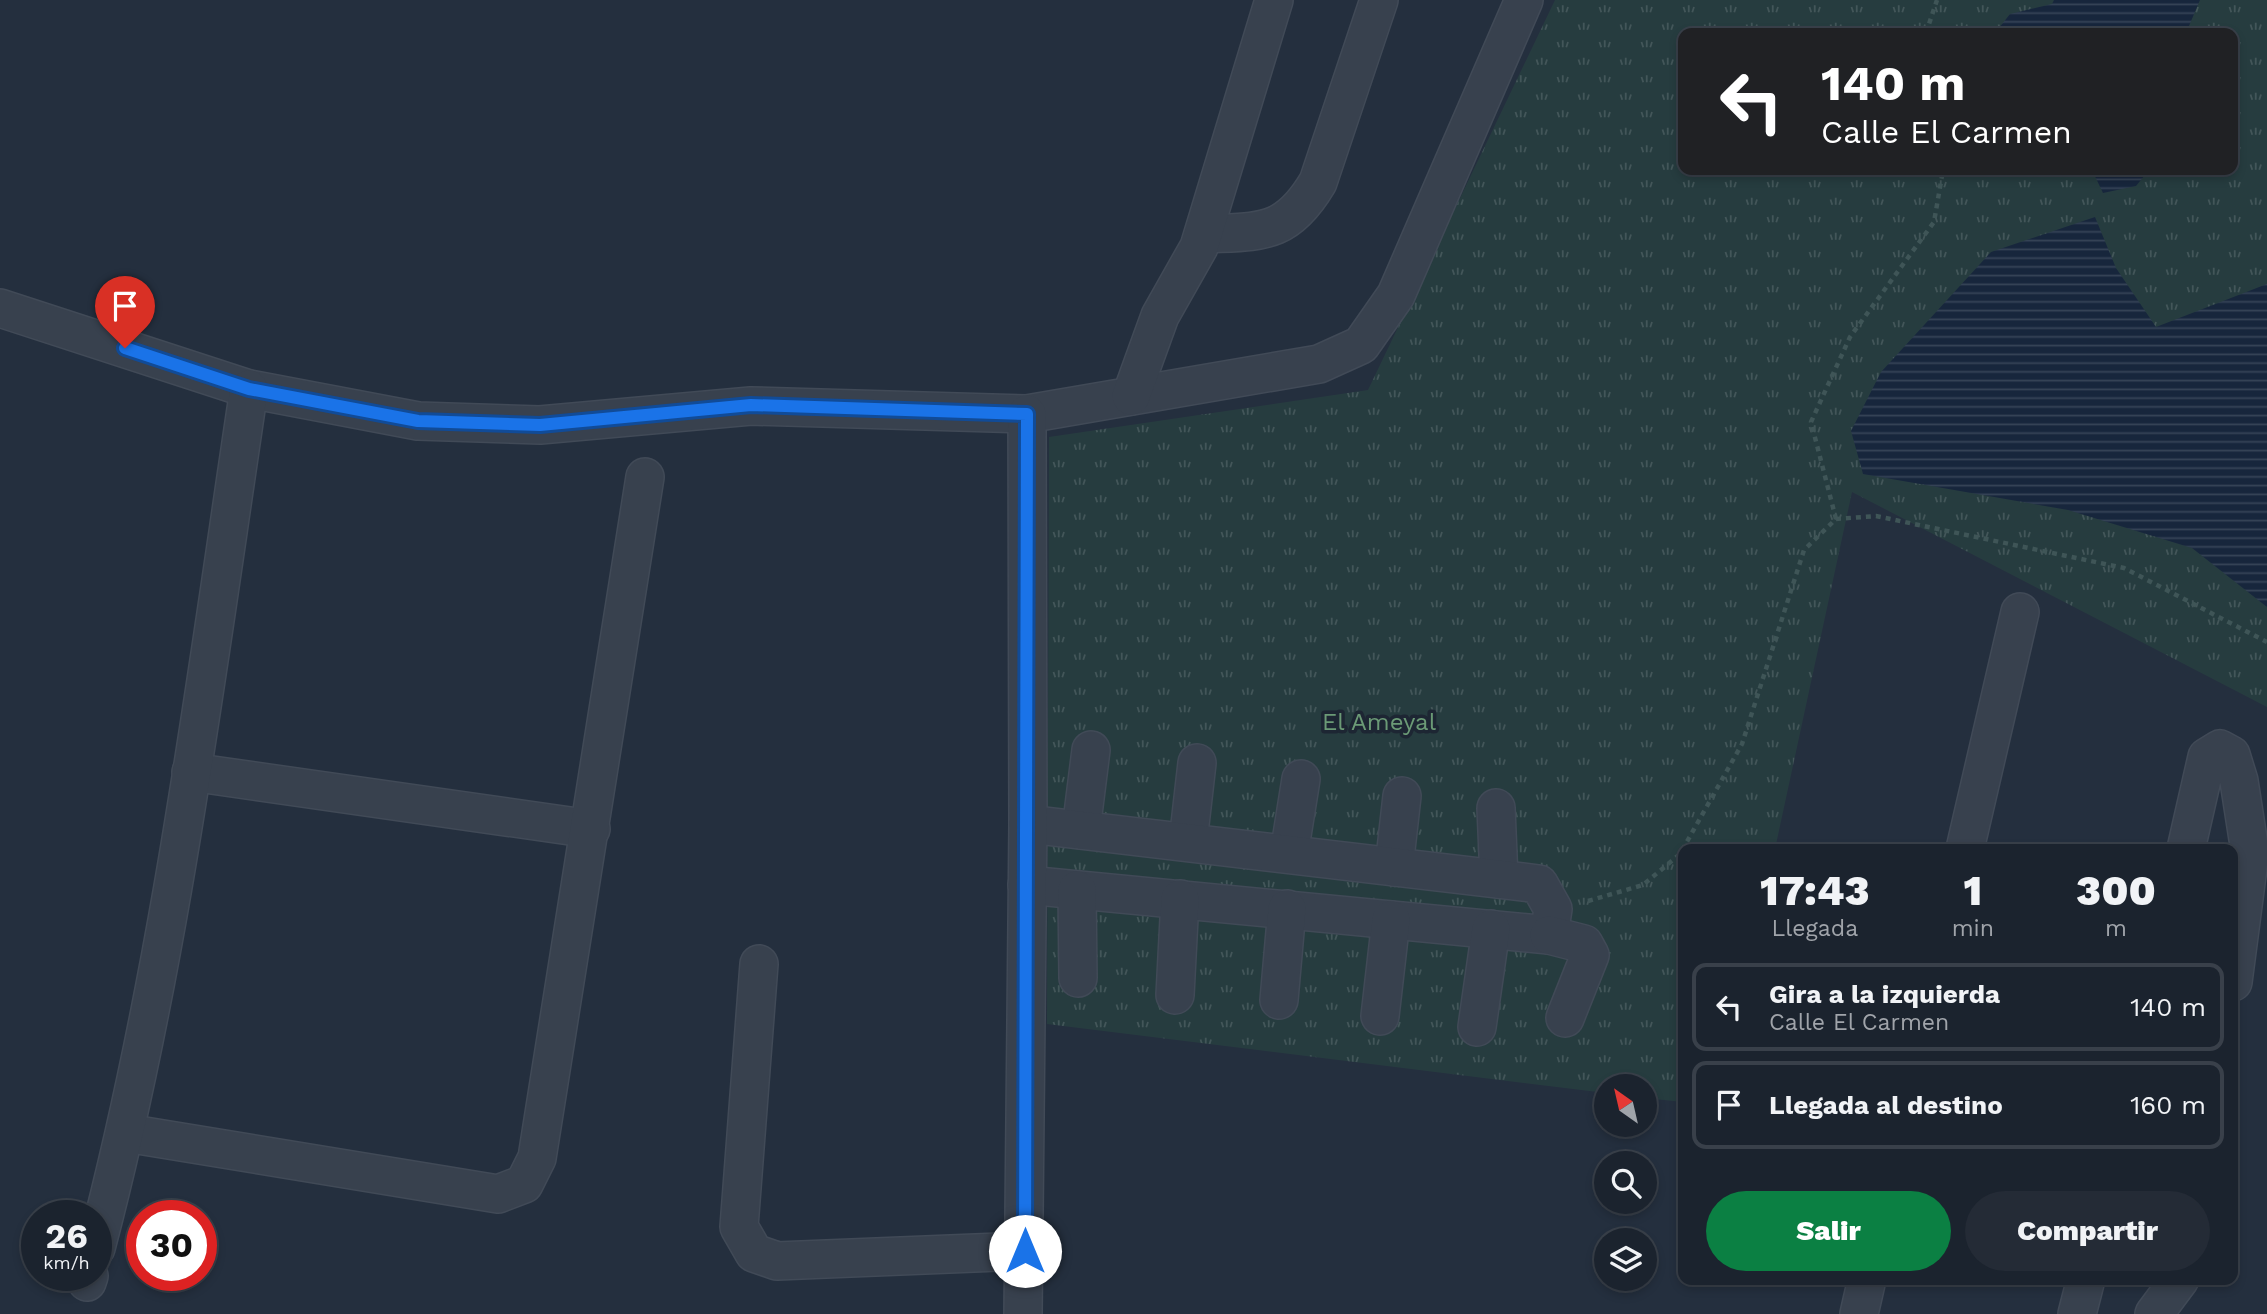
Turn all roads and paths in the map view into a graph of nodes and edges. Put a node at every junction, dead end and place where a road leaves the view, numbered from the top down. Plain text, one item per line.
1 (1273, 0) edge
2 (1379, 0) edge
3 (1524, 0) edge
4 (1937, 0) edge
5 (1928, 28) edge
6 (1942, 175) edge
7 (1204, 234) junction
8 (0, 308) edge
9 (249, 389) junction
10 (1131, 396) junction
11 (1027, 414) junction
12 (645, 477) dead end
13 (1836, 519) junction
14 (2020, 612) dead end
15 (2267, 642) edge
16 (1091, 750) dead end
17 (1197, 763) dead end
18 (191, 772) junction
19 (1301, 779) dead end
20 (1402, 796) dead end
21 (1496, 807) dead end
22 (1028, 824) junction
23 (592, 829) junction
24 (1081, 830) junction
25 (1188, 842) junction
26 (1686, 844) edge
27 (1966, 844) edge
28 (2187, 844) edge
29 (1289, 854) junction
30 (1678, 856) edge
31 (1394, 867) junction
32 (1499, 879) junction
33 (1027, 885) junction
34 (1077, 890) junction
35 (1180, 899) junction
36 (1287, 909) junction
37 (1391, 920) junction
38 (1551, 922) junction
39 (1491, 929) junction
40 (2238, 944) edge
41 (759, 964) dead end
42 (1078, 978) dead end
43 (1175, 995) dead end
44 (1279, 1000) dead end
45 (1380, 1016) dead end
46 (1566, 1018) dead end
47 (1478, 1027) dead end
48 (126, 1133) junction
49 (109, 1200) edge
50 (1025, 1251) junction
51 (1866, 1285) edge
52 (2084, 1285) edge
53 (2176, 1285) edge
54 (1023, 1314) edge
55 (1859, 1314) edge
56 (2077, 1314) edge
57 (2154, 1314) edge

1 - 7 street
2 - 7 street
3 - 10 street
4 - 5 path
6 - 13 path
7 - 10 street
8 - 9 street
9 - 11 street
9 - 18 street
10 - 11 street
11 - 22 street
12 - 23 street
13 - 15 path
13 - 26 path
14 - 27 street
16 - 24 street
17 - 25 street
18 - 23 street
18 - 48 street
19 - 29 street
20 - 31 street
21 - 32 street
22 - 24 street
22 - 33 street
23 - 48 street
24 - 25 street
25 - 29 street
28 - 40 street
29 - 31 street
30 - 38 path
31 - 32 street
32 - 38 street
33 - 34 street
33 - 50 street
34 - 35 street
34 - 42 street
35 - 36 street
35 - 43 street
36 - 37 street
36 - 44 street
37 - 39 street
37 - 45 street
38 - 39 street
38 - 46 street
39 - 47 street
41 - 50 street
48 - 49 street
50 - 54 street
51 - 55 street
52 - 56 street
53 - 57 street

